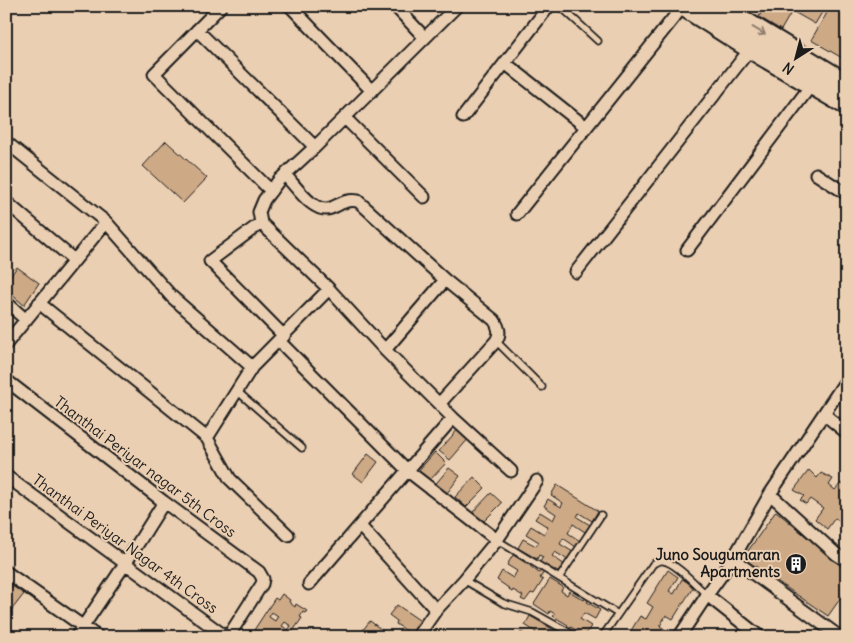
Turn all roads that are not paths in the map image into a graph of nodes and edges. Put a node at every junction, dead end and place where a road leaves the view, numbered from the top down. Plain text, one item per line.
1 (221, 6) edge
2 (290, 6) edge
3 (395, 6) edge
4 (457, 6) edge
5 (549, 6) edge
6 (560, 6) edge
7 (684, 6) edge
8 (729, 15) edge
9 (198, 30) junction
10 (425, 38) junction
11 (598, 41) dead end
12 (751, 48) junction
13 (505, 63) junction
14 (812, 84) junction
15 (372, 91) junction
16 (845, 94) edge
17 (345, 118) junction
18 (463, 118) dead end
19 (586, 127) junction
20 (6, 142) edge
21 (315, 147) junction
22 (816, 174) dead end
23 (285, 175) junction
24 (271, 191) junction
25 (847, 194) edge
26 (424, 197) dead end
27 (6, 202) edge
28 (517, 214) dead end
29 (106, 222) junction
30 (261, 223) junction
31 (687, 250) dead end
32 (74, 260) junction
33 (576, 272) dead end
34 (445, 280) junction
35 (329, 289) junction
36 (6, 302) edge
37 (39, 303) junction
38 (26, 320) junction
39 (281, 338) junction
40 (496, 341) junction
41 (6, 344) edge
42 (385, 350) junction
43 (252, 367) junction
44 (847, 379) edge
45 (6, 380) edge
46 (542, 387) dead end
47 (237, 391) junction
48 (440, 404) junction
49 (824, 414) junction
50 (453, 418) junction
51 (847, 433) edge
52 (207, 438) junction
53 (302, 448) dead end
54 (511, 471) dead end
55 (408, 472) junction
56 (6, 476) edge
57 (537, 481) dead end
58 (770, 494) junction
59 (164, 502) junction
60 (601, 515) dead end
61 (360, 526) junction
62 (288, 535) dead end
63 (497, 540) junction
64 (733, 559) junction
65 (847, 560) edge
66 (125, 564) junction
67 (6, 572) edge
68 (559, 578) junction
69 (464, 580) junction
70 (309, 584) dead end
71 (707, 595) junction
72 (436, 610) junction
73 (618, 614) junction
74 (84, 626) junction
75 (76, 637) edge
76 (98, 637) edge
77 (227, 637) edge
78 (417, 637) edge
79 (577, 637) edge
80 (602, 637) edge
81 (679, 637) edge
82 (760, 637) edge
83 (840, 637) edge

1 - 9 street
2 - 15 street
3 - 10 street
4 - 10 street
5 - 13 street
6 - 11 lane
7 - 8 highway
7 - 19 street
8 - 12 highway
8 -> 16 highway
9 - 21 street
9 - 24 street
10 - 15 street
12 - 14 highway
12 - 33 street
13 - 18 street
13 - 19 street
14 - 16 highway
14 - 31 street
15 - 17 street
17 - 21 street
17 - 26 street
19 - 28 street
20 - 29 street
21 - 23 street
22 - 25 street
23 - 24 street
23 - 34 street
24 - 30 street
27 - 32 street
29 - 32 street
29 - 43 street
30 - 35 street
30 - 39 street
32 - 37 street
34 - 40 street
34 - 42 street
35 - 39 street
35 - 42 street
36 - 38 street
37 - 38 street
37 - 52 street
38 - 41 street
39 - 43 street
39 - 55 street
40 - 46 lane
40 - 48 street
42 - 48 street
43 - 47 street
44 - 49 street
45 - 59 street, Thanthai Periyar nagar 5th Cross
47 - 52 street
47 - 53 lane
48 - 50 street
49 - 51 street
49 - 58 street
50 - 54 street
50 - 55 street
52 - 62 street
55 - 61 street
55 - 63 street
56 - 66 street, Thanthai Periyar Nagar 4th Cross
57 - 63 street
58 - 64 street
58 - 65 street
59 - 66 street
59 - 77 street, Thanthai Periyar nagar 5th Cross
60 - 68 lane
61 - 70 street
61 - 72 street
63 - 68 lane
63 - 69 street
64 - 71 street
64 - 83 street
66 - 74 street
66 - 77 street, Thanthai Periyar Nagar 4th Cross
67 - 74 street
68 - 73 lane
69 - 72 street
69 - 79 lane
71 - 73 lane
71 - 81 street
71 - 82 street
72 - 78 street
73 - 80 lane
74 - 75 street
74 - 76 street

